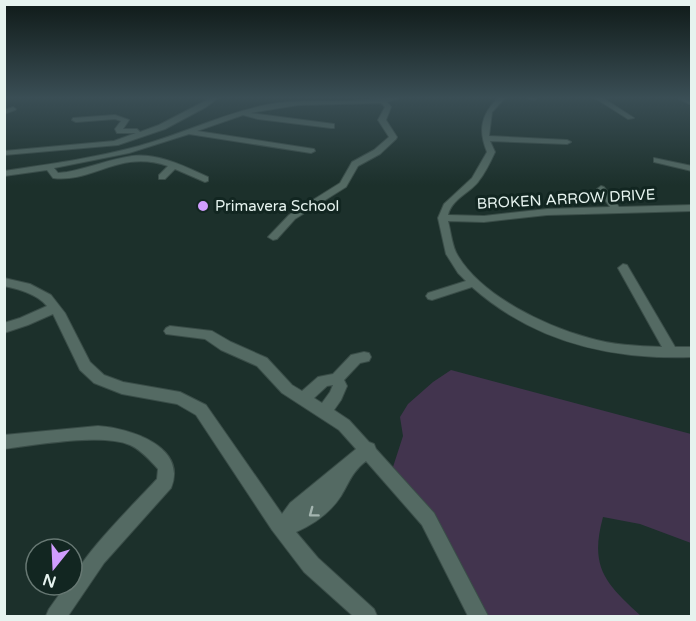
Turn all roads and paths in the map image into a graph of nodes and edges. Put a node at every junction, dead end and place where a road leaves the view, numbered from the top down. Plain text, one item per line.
1 (120, 127) edge
2 (159, 127) edge
3 (202, 127) edge
4 (387, 127) edge
5 (487, 127) edge
6 (153, 130) junction
7 (191, 132) junction
8 (485, 138) junction
9 (567, 142) dead end
10 (311, 151) dead end
11 (4, 153) edge
12 (657, 160) dead end
13 (174, 165) junction
14 (50, 167) junction
15 (692, 169) edge
16 (4, 174) edge
17 (162, 177) dead end
18 (205, 179) dead end
19 (601, 189) dead end
20 (692, 208) edge
21 (616, 209) junction
22 (443, 218) junction
23 (273, 237) dead end
24 (623, 268) dead end
25 (4, 282) edge
26 (473, 283) junction
27 (432, 296) dead end
28 (54, 308) junction
29 (4, 328) edge
30 (170, 331) dead end
31 (692, 352) edge
32 (672, 353) junction
33 (364, 357) dead end
34 (338, 379) junction
35 (303, 399) junction
36 (324, 412) junction
37 (4, 442) edge
38 (368, 449) junction
39 (282, 529) junction
40 (56, 616) edge
41 (367, 616) edge
42 (478, 616) edge

1 - 6 street
2 - 6 street
3 - 7 street
4 - 23 street
5 - 8 street
6 - 11 street
7 - 10 street
7 - 14 street
8 - 9 street
8 - 22 street
12 - 15 street
13 - 14 street
13 - 17 street
13 - 18 street
14 - 16 street
19 - 21 street
20 - 21 street, BROKEN ARROW DRIVE
21 - 22 street, BROKEN ARROW DRIVE
22 - 26 street
24 - 32 street
25 - 28 street
26 - 27 street
26 - 32 street
28 - 29 street
28 - 39 street
30 - 35 street
31 - 32 street
33 - 34 street
34 - 35 street
34 - 36 street
35 - 36 street
36 - 38 street
37 - 40 street
38 - 39 street
38 - 42 street
39 - 41 street

